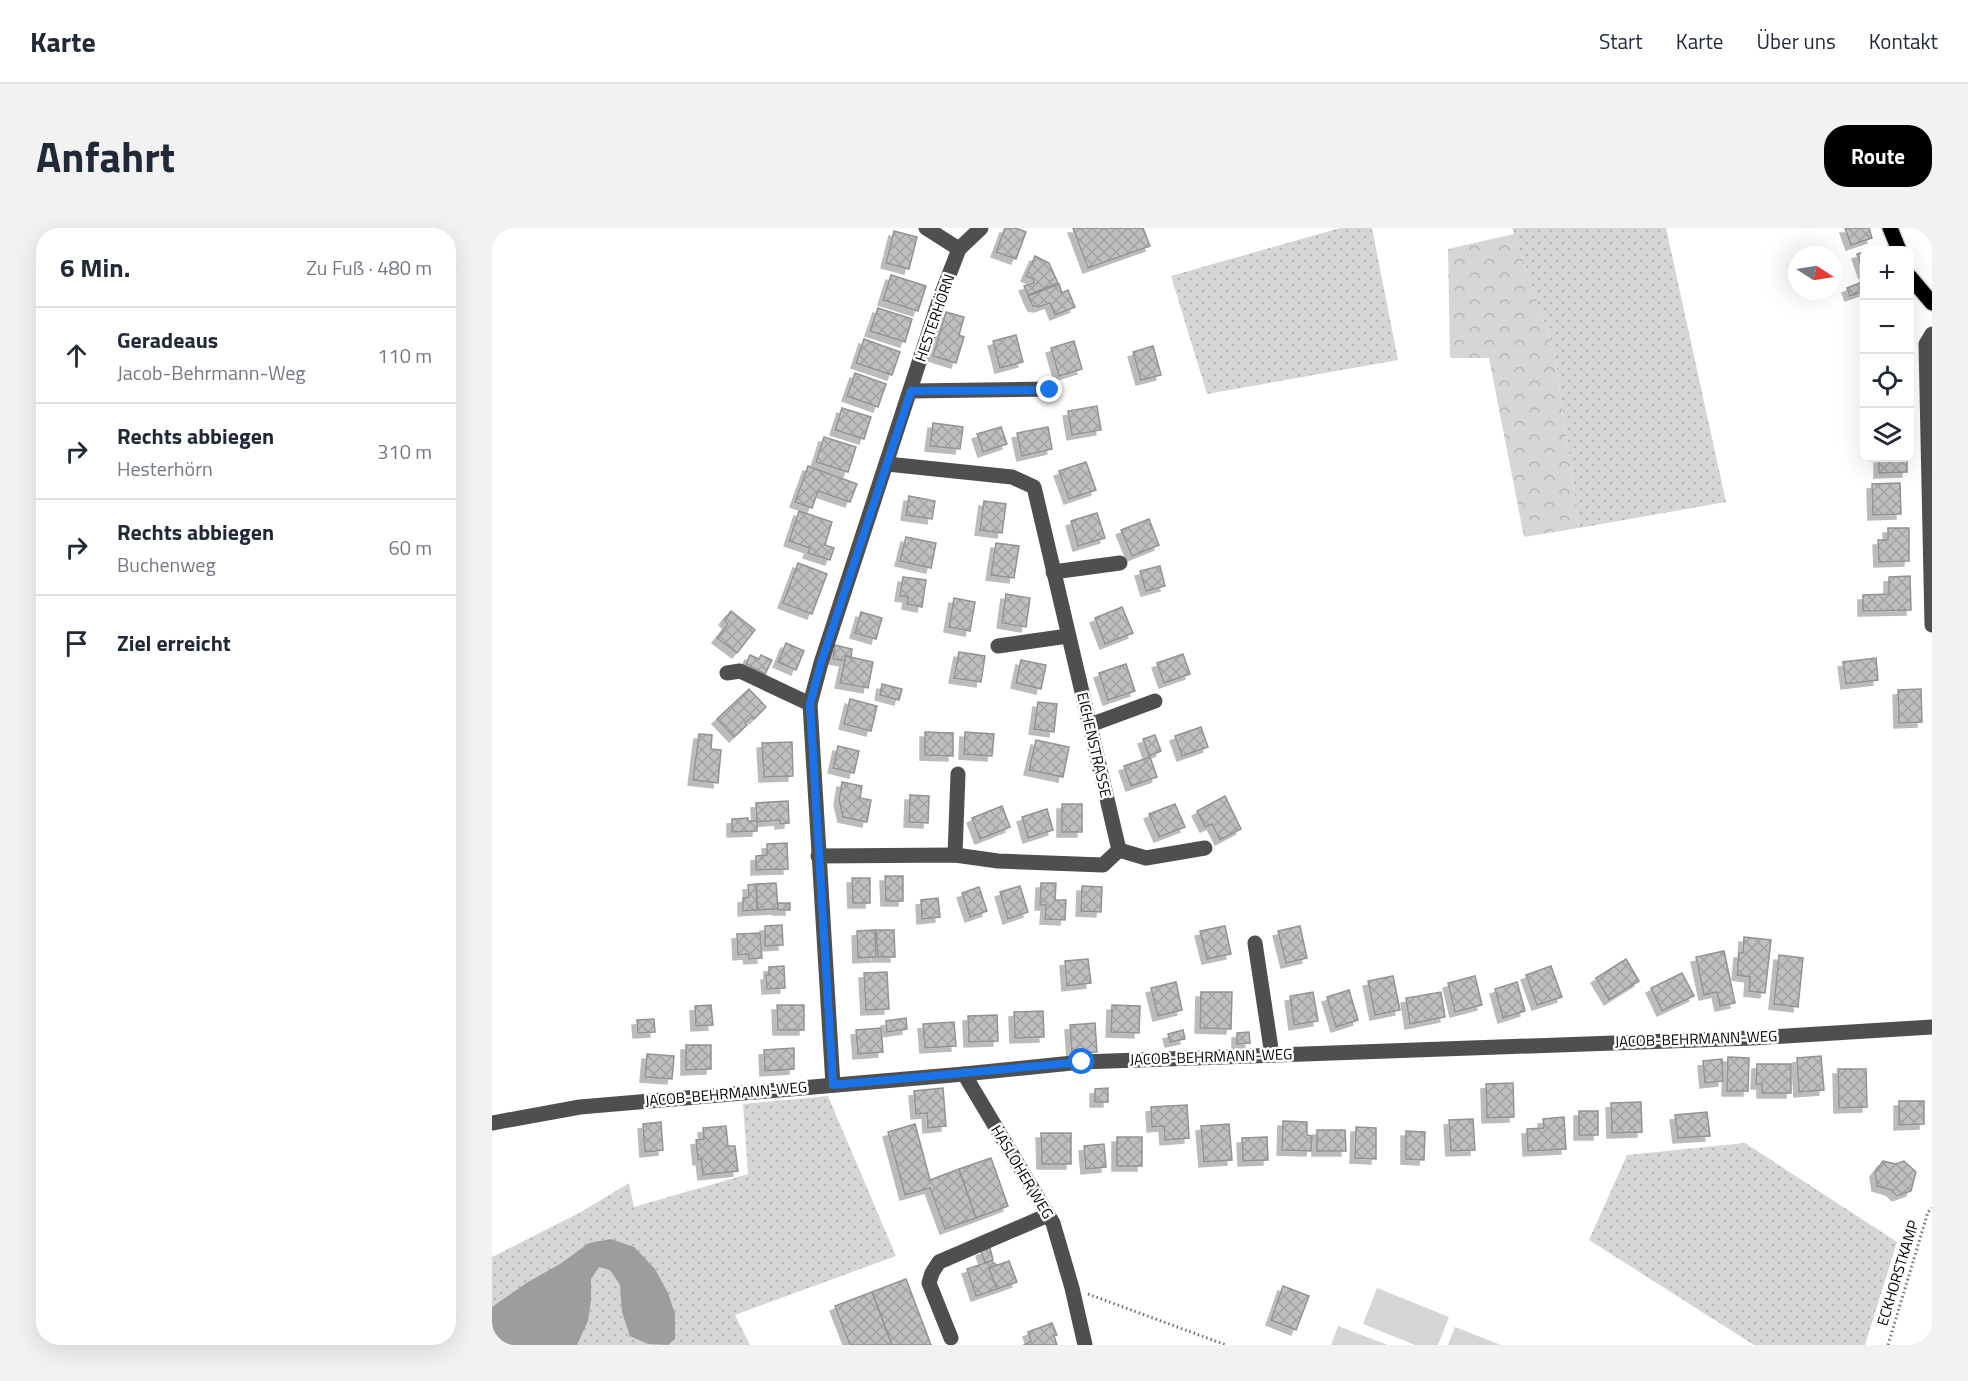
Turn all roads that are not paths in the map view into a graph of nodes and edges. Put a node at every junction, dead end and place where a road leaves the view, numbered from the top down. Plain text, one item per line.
1 (926, 228) edge
2 (981, 228) edge
3 (1890, 228) edge
4 (1897, 246) edge
5 (959, 249) junction
6 (1914, 282) edge
7 (1932, 303) edge
8 (1932, 334) edge
9 (1050, 390) dead end
10 (911, 391) junction
11 (887, 464) junction
12 (1120, 563) dead end
13 (1053, 572) junction
14 (1932, 625) edge
15 (1068, 636) junction
16 (998, 646) dead end
17 (727, 673) dead end
18 (1155, 701) dead end
19 (810, 704) junction
20 (1090, 725) junction
21 (958, 774) dead end
22 (1205, 848) dead end
23 (1119, 850) junction
24 (955, 855) junction
25 (818, 856) junction
26 (1255, 943) dead end
27 (1932, 1027) edge
28 (1272, 1055) junction
29 (964, 1074) junction
30 (833, 1085) junction
31 (492, 1122) edge
32 (1048, 1215) junction
33 (951, 1338) dead end
34 (1085, 1345) edge

1 - 5 street
2 - 5 street, HESTERHÖRN
3 - 4 main road
5 - 10 street, HESTERHÖRN
6 - 7 main road
8 - 14 street
9 - 10 street
10 - 11 street, HESTERHÖRN
11 - 13 street, EICHENSTRASSE
11 - 19 street, HESTERHÖRN
12 - 13 street
13 - 15 street, EICHENSTRASSE
15 - 16 street
15 - 20 street, EICHENSTRASSE
17 - 19 street
18 - 20 street
19 - 25 street, HESTERHÖRN
20 - 23 street, EICHENSTRASSE
21 - 24 street
22 - 23 street
23 - 24 street
24 - 25 street
25 - 30 street, HESTERHÖRN
26 - 28 street
27 - 28 street, JACOB-BEHRMANN-WEG
28 - 29 street, JACOB-BEHRMANN-WEG
29 - 30 street, JACOB-BEHRMANN-WEG
29 - 32 street, HASLOHER WEG
30 - 31 street, JACOB-BEHRMANN-WEG
32 - 33 street
32 - 34 street, HASLOHER WEG

